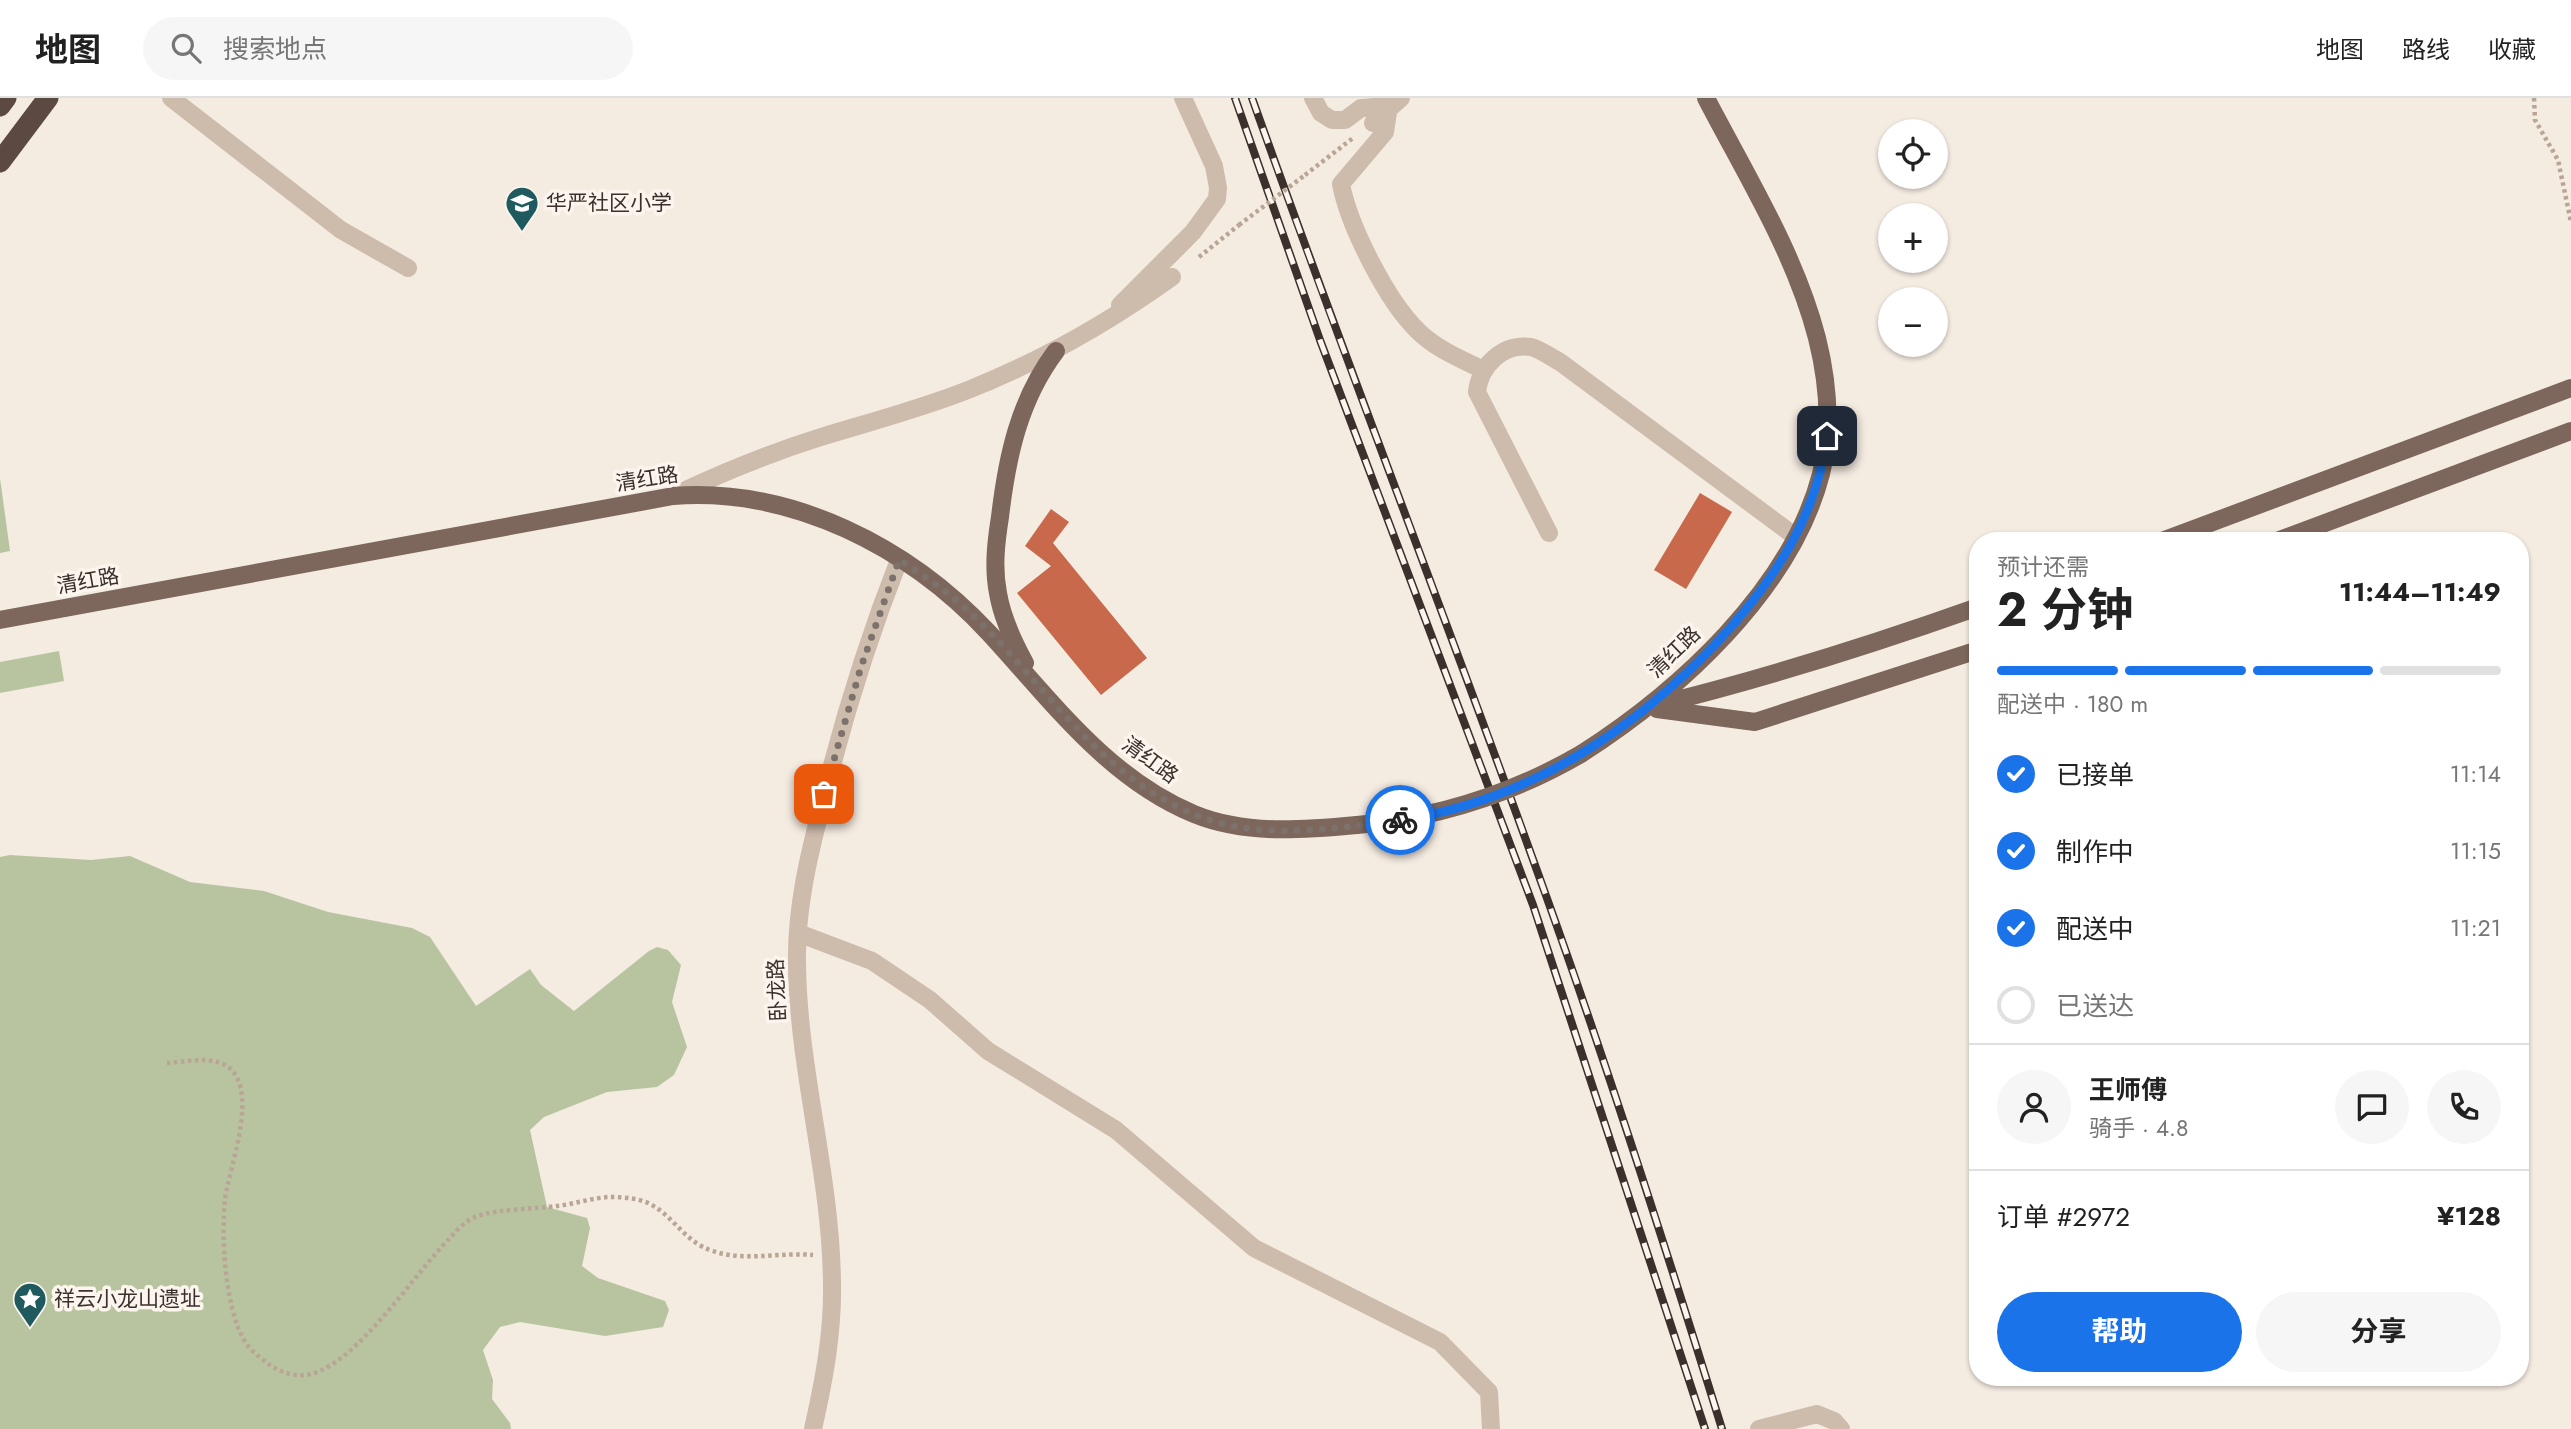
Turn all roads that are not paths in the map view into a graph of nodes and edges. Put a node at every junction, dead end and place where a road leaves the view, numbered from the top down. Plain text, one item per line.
1 (6, 98) edge
2 (48, 98) edge
3 (171, 98) edge
4 (1183, 98) edge
5 (1313, 98) edge
6 (1706, 98) edge
7 (1395, 102) edge
8 (0, 106) edge
9 (1373, 122) road end
10 (0, 162) edge
11 (408, 268) dead end
12 (1172, 277) road end
13 (1110, 320) junction
14 (1056, 351) junction
15 (1483, 370) junction
16 (2571, 388) edge
17 (2571, 431) edge
18 (673, 496) junction
19 (2186, 532) edge
20 (2301, 532) edge
21 (1549, 533) dead end
22 (1796, 537) junction
23 (899, 560) junction
24 (1969, 610) edge
25 (0, 620) edge
26 (1969, 653) edge
27 (1048, 698) junction
28 (1647, 708) junction
29 (798, 933) junction
30 (813, 1429) edge
31 (1490, 1429) edge
32 (1759, 1429) edge
33 (1841, 1429) edge

1 - 8 highway
2 - 10 highway
3 - 11 street
4 - 13 street
5 - 7 street
6 - 22 main road, 清红路
7 - 9 street
7 - 15 street
12 - 13 street
13 - 14 street
14 - 18 street
14 - 27 main road
15 - 21 street
15 - 22 street
16 - 19 main road
17 - 20 main road
18 - 23 main road, 清红路
18 - 25 main road, 清红路
22 - 28 main road, 清红路
23 - 27 main road, 清红路
23 - 29 street, 卧龙路
24 - 28 main road
26 - 28 main road
27 - 28 main road, 清红路, bridge
29 - 30 street, 卧龙路
29 - 31 street
32 - 33 street

